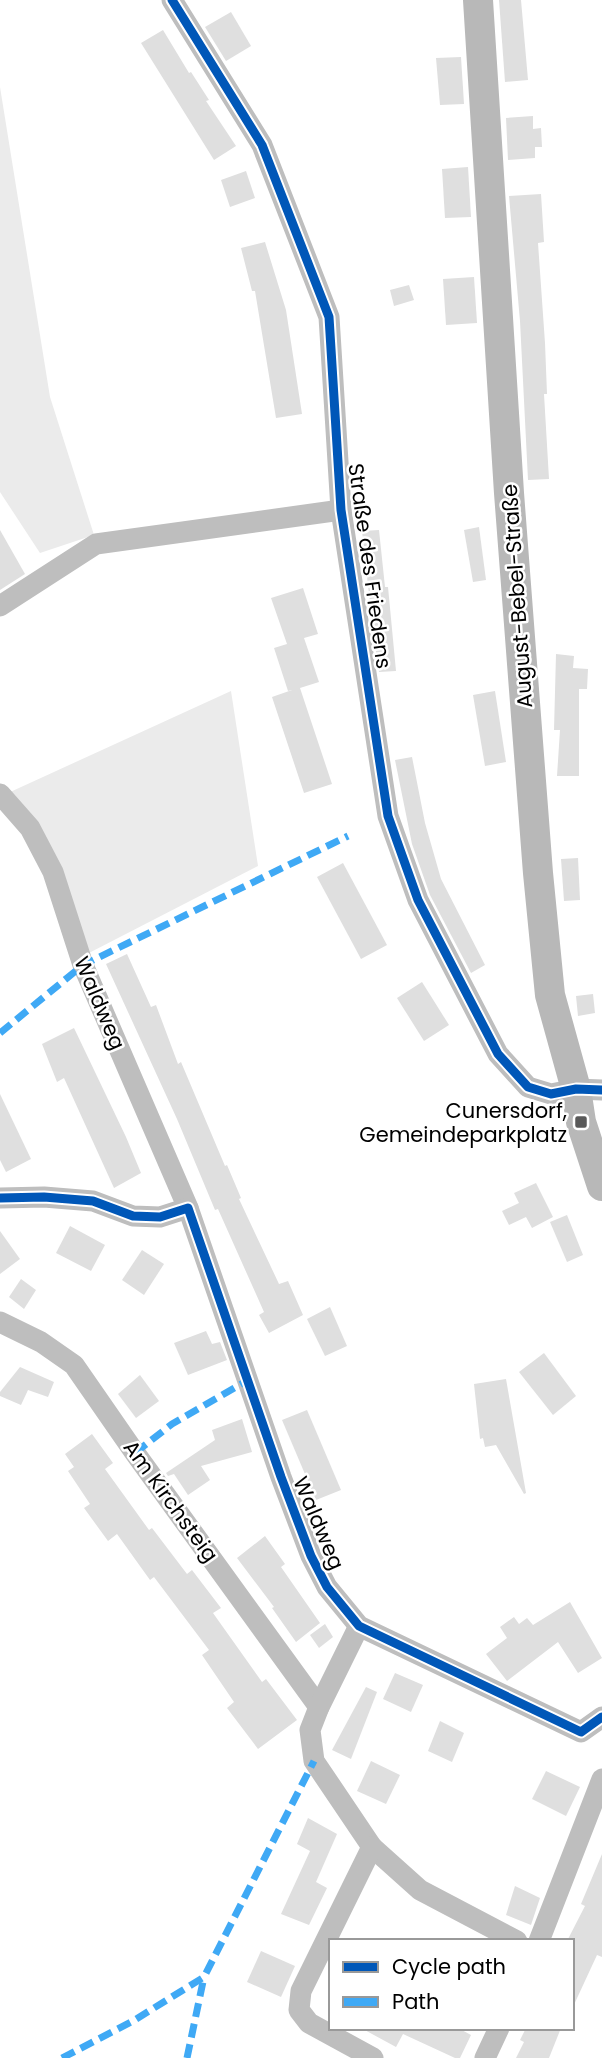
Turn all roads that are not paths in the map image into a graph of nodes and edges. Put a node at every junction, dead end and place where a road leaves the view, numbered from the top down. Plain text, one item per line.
1 (172, 0) edge
2 (478, 0) edge
3 (341, 510) junction
4 (0, 606) edge
5 (0, 794) edge
6 (589, 1090) edge
7 (602, 1186) edge
8 (0, 1198) edge
9 (188, 1208) junction
10 (0, 1322) edge
11 (359, 1626) junction
12 (319, 1707) junction
13 (602, 1717) edge
14 (602, 1779) edge
15 (372, 1847) junction
16 (513, 1939) edge
17 (540, 1939) edge
18 (498, 2030) edge
19 (373, 2058) edge
20 (485, 2058) edge

1 - 3 street, Straße des Friedens
2 - 6 main road, August-Bebel-Straße
3 - 4 street
3 - 6 street, Straße des Friedens
5 - 9 street, Waldweg
6 - 7 main road, August-Bebel-Straße
8 - 9 street
9 - 11 street, Waldweg
10 - 12 street, Am Kirchsteig
11 - 12 street
11 - 13 street, Waldweg
12 - 15 street
14 - 17 street
15 - 16 street
15 - 19 street
18 - 20 street

